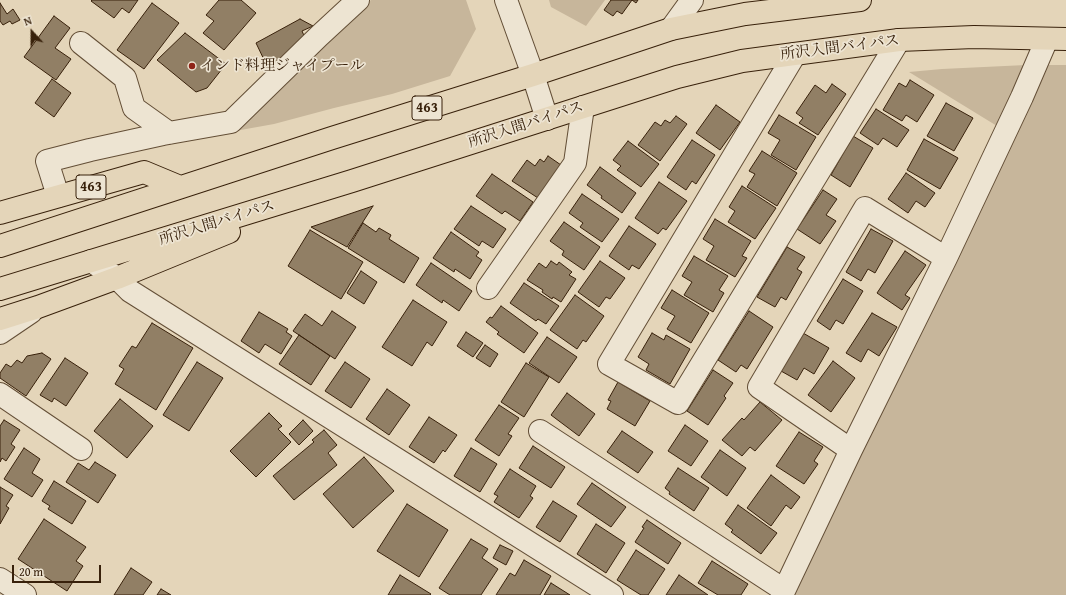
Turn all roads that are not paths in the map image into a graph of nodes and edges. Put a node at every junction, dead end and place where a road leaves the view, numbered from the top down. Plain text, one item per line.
1 (358, 0) edge
2 (506, 0) edge
3 (692, 0) edge
4 (860, 0) edge
5 (671, 30) junction
6 (1057, 39) edge
7 (899, 40) junction
8 (81, 43) dead end
9 (795, 54) junction
10 (533, 75) junction
11 (583, 107) junction
12 (547, 119) junction
13 (169, 133) junction
14 (352, 181) junction
15 (180, 187) junction
16 (58, 196) junction
17 (0, 213) edge
18 (0, 246) edge
19 (946, 258) junction
20 (91, 261) junction
21 (117, 278) junction
22 (488, 288) dead end
23 (0, 290) edge
24 (38, 307) junction
25 (0, 319) edge
26 (0, 333) edge
27 (0, 394) edge
28 (540, 430) dead end
29 (81, 449) dead end
30 (851, 450) junction
31 (0, 579) edge
32 (783, 592) edge
33 (25, 595) edge
34 (612, 595) edge

1 - 13 street
2 - 10 street
3 - 5 street
4 - 5 highway, 463
5 - 10 highway, 463
6 - 7 highway, 所沢入間バイパス
6 - 19 street
7 - 9 highway, 所沢入間バイパス
7 - 9 street
8 - 13 street
9 - 11 highway, 所沢入間バイパス
10 - 12 street
10 - 15 highway, 463
11 - 12 highway, 所沢入間バイパス
11 - 22 street
12 - 14 highway, 所沢入間バイパス
13 - 16 street
14 - 20 highway, 所沢入間バイパス
14 - 21 highway
15 - 16 highway, 463
15 - 18 highway, 463
16 - 17 highway, 463
19 - 30 street
19 - 30 street
20 - 21 street
20 - 23 highway, 所沢入間バイパス
21 - 24 highway
21 - 34 street
24 - 25 highway
24 - 26 street
27 - 29 street
28 - 32 street
30 - 32 street
31 - 33 street

